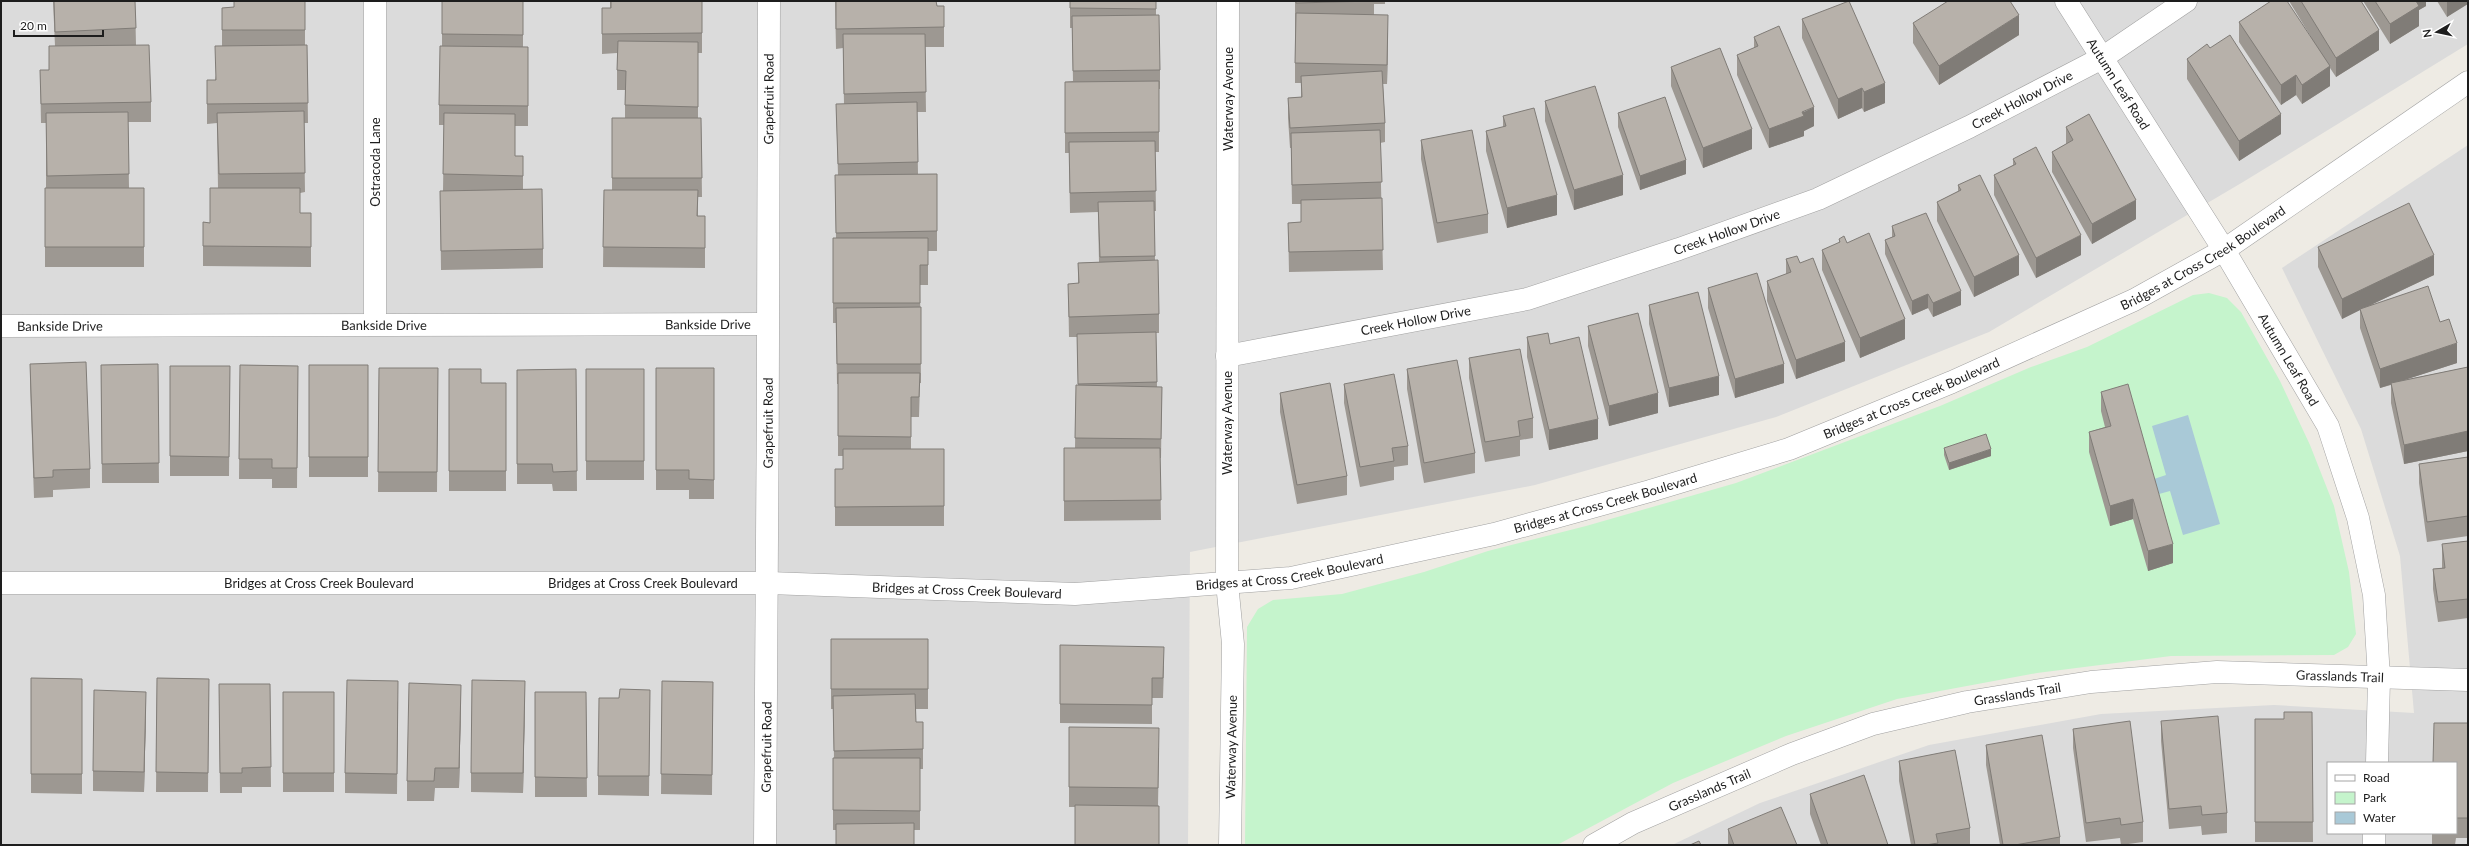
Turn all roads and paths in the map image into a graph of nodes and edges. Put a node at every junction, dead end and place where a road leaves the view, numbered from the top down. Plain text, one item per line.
1 (375, 1) edge
2 (769, 1) edge
3 (1228, 1) edge
4 (2066, 1) edge
5 (2186, 1) edge
6 (2102, 58) junction
7 (2468, 82) edge
8 (2224, 250) junction
9 (375, 324) junction
10 (766, 324) junction
11 (1, 326) edge
12 (1227, 356) junction
13 (1, 583) edge
14 (769, 583) junction
15 (1227, 583) junction
16 (2379, 678) junction
17 (2468, 680) edge
18 (2377, 762) edge
19 (2374, 834) edge
20 (764, 845) edge
21 (1230, 845) edge
22 (1594, 845) edge
23 (2374, 845) edge

1 - 9 street, Ostracoda Lane
2 - 10 street, Grapefruit Road
3 - 12 street, Waterway Avenue
4 - 6 street, Autumn Leaf Road
5 - 6 street, Creek Hollow Drive
6 - 8 street, Autumn Leaf Road
6 - 12 street, Creek Hollow Drive
7 - 8 street, Bridges at Cross Creek Boulevard
8 - 15 street, Bridges at Cross Creek Boulevard
8 - 16 street, Autumn Leaf Road
9 - 10 street, Bankside Drive
9 - 11 street, Bankside Drive
10 - 14 street, Grapefruit Road
12 - 15 street, Waterway Avenue
13 - 14 street, Bridges at Cross Creek Boulevard
14 - 15 street, Bridges at Cross Creek Boulevard
14 - 20 street, Grapefruit Road
15 - 21 street, Waterway Avenue
16 - 17 street, Grasslands Trail
16 - 18 street, Autumn Leaf Road
16 - 22 street, Grasslands Trail
19 - 23 street

